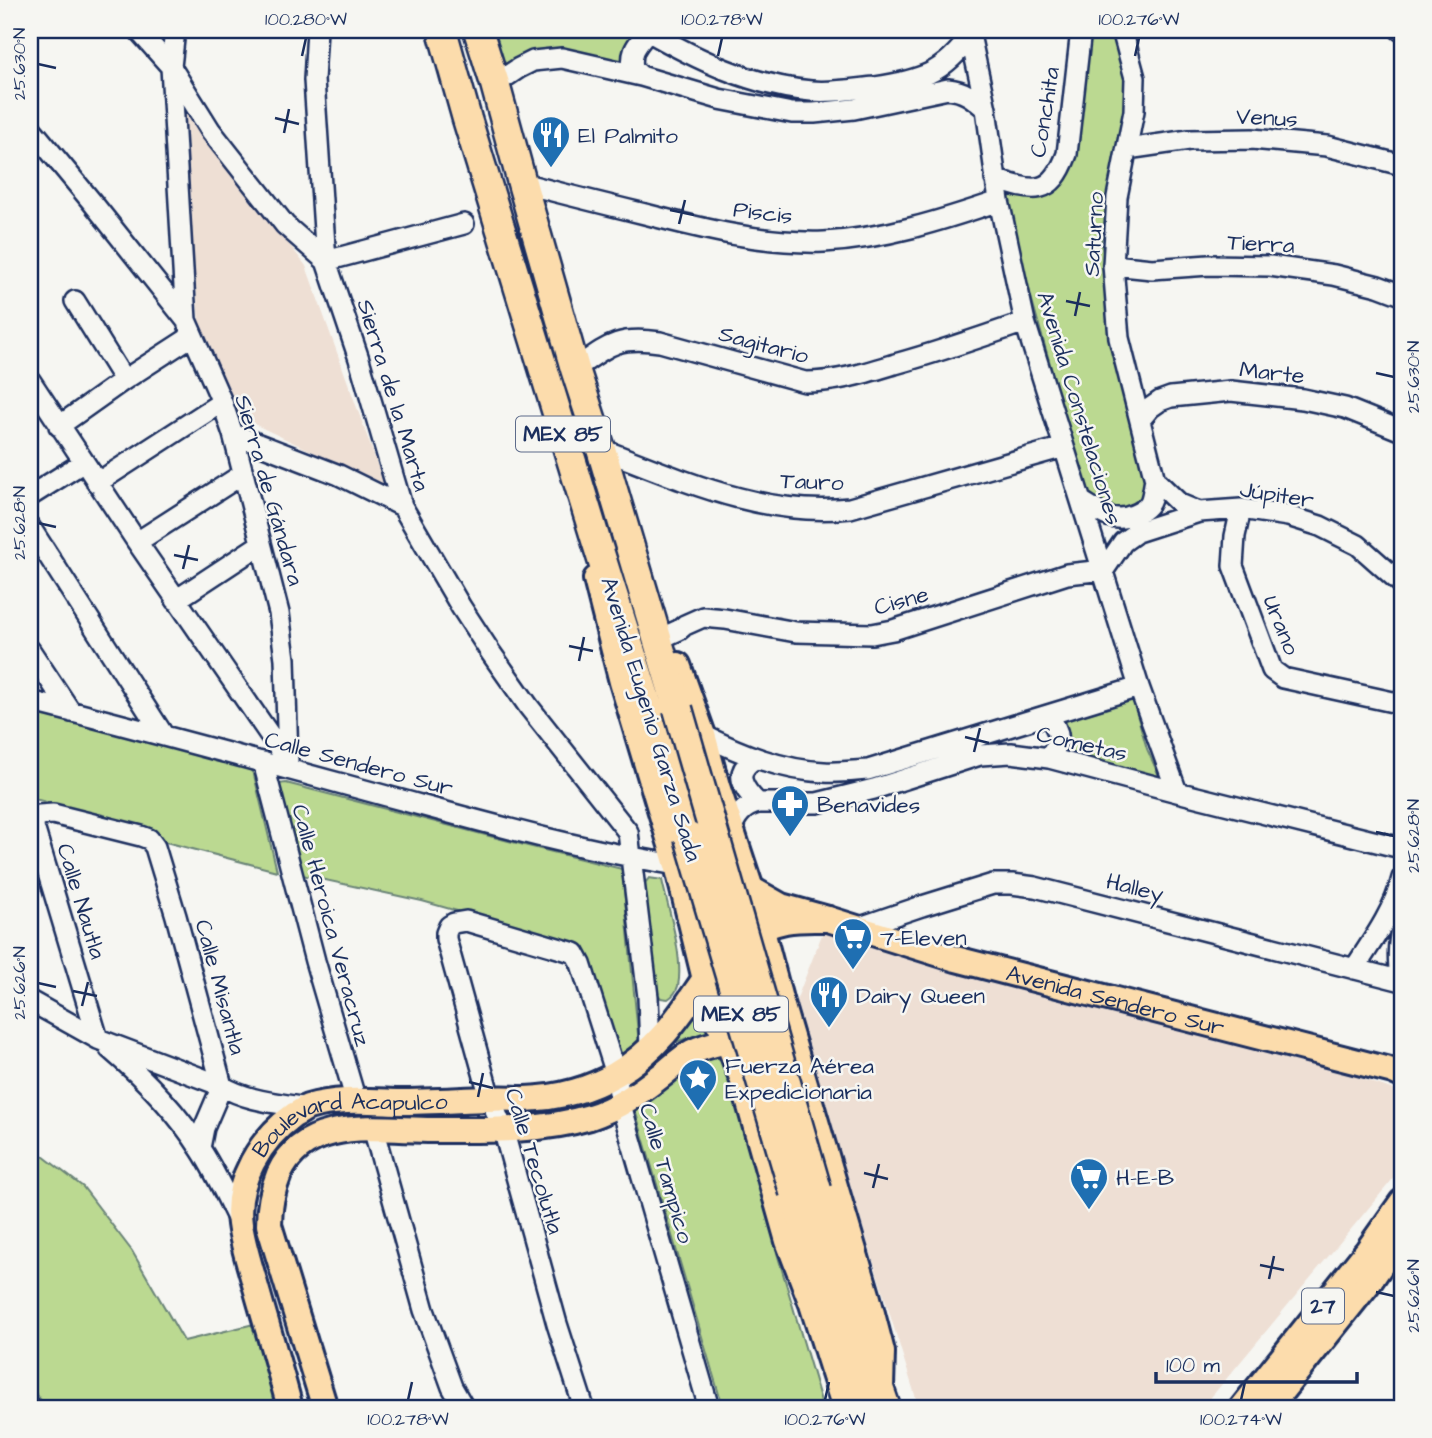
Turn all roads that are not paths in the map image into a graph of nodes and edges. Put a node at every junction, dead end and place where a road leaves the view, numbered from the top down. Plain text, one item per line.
1 (138, 30) edge
2 (175, 30) edge
3 (317, 30) edge
4 (442, 30) edge
5 (478, 30) edge
6 (1081, 30) edge
7 (1122, 30) edge
8 (647, 31) edge
9 (970, 33) edge
10 (172, 67) junction
11 (641, 76) junction
12 (495, 84) junction
13 (986, 109) junction
14 (30, 127) edge
15 (1127, 149) junction
16 (1402, 165) edge
17 (995, 179) junction
18 (522, 183) junction
19 (999, 201) junction
20 (464, 224) dead end
21 (326, 261) junction
22 (1113, 265) junction
23 (1402, 295) edge
24 (75, 301) dead end
25 (1025, 322) junction
26 (189, 328) junction
27 (575, 369) junction
28 (30, 380) edge
29 (124, 380) junction
30 (222, 402) junction
31 (1140, 420) junction
32 (59, 426) junction
33 (1402, 431) edge
34 (233, 434) junction
35 (1064, 447) junction
36 (601, 449) junction
37 (84, 462) junction
38 (243, 474) junction
39 (609, 477) junction
40 (1155, 480) junction
41 (97, 483) junction
42 (30, 496) edge
43 (1083, 502) junction
44 (402, 506) junction
45 (1241, 509) junction
46 (1199, 512) junction
47 (30, 527) edge
48 (594, 534) junction
49 (137, 542) junction
50 (261, 544) junction
51 (1104, 570) junction
52 (1402, 583) edge
53 (176, 600) junction
54 (668, 635) junction
55 (30, 650) edge
56 (1139, 687) junction
57 (30, 701) edge
58 (1402, 704) edge
59 (71, 712) junction
60 (1048, 715) junction
61 (704, 735) junction
62 (164, 736) junction
63 (1049, 758) junction
64 (755, 759) junction
65 (263, 762) junction
66 (292, 766) junction
67 (1177, 792) junction
68 (758, 803) junction
69 (731, 830) junction
70 (149, 839) joint
71 (1398, 846) edge
72 (632, 858) junction
73 (1402, 865) edge
74 (678, 872) junction
75 (1402, 878) edge
76 (752, 896) junction
77 (688, 907) junction
78 (828, 919) junction
79 (1402, 927) edge
80 (857, 929) junction
81 (764, 940) junction
82 (575, 953) joint
83 (722, 956) joint
84 (1354, 969) junction
85 (705, 978) junction
86 (1401, 981) edge
87 (648, 997) junction
88 (30, 1001) edge
89 (780, 1003) junction
90 (684, 1008) junction
91 (99, 1039) junction
92 (727, 1041) junction
93 (650, 1048) junction
94 (799, 1062) junction
95 (1399, 1073) edge
96 (616, 1074) junction
97 (742, 1078) junction
98 (222, 1086) junction
99 (490, 1098) junction
100 (356, 1101) junction
101 (621, 1105) junction
102 (306, 1108) junction
103 (373, 1128) junction
104 (503, 1129) junction
105 (200, 1148) junction
106 (282, 1169) junction
107 (217, 1176) junction
108 (246, 1179) junction
109 (805, 1191) junction
110 (1402, 1202) edge
111 (240, 1223) junction
112 (1402, 1234) edge
113 (788, 1241) junction
114 (1402, 1261) edge
115 (876, 1404) edge
116 (290, 1408) edge
117 (325, 1408) edge
118 (464, 1408) edge
119 (584, 1408) edge
120 (709, 1408) edge
121 (827, 1408) edge
122 (845, 1408) edge
123 (1242, 1408) edge
124 (1268, 1408) edge
125 (1287, 1408) edge

1 - 10 street
2 - 10 street, Sierra de Gándara
3 - 21 street, Sierra de la Marta
4 - 48 highway, Avenida Eugenio Garza Sada / MEX 85
5 - 12 highway, Avenida Eugenio Garza Sada / MEX 85
6 - 17 street, Conchita
7 - 15 street, Saturno
8 - 9 street
8 - 11 street
9 - 13 street, Avenida Constelaciones
10 - 21 street
10 - 26 street, Sierra de Gándara
11 - 12 street
11 - 13 street
12 - 18 highway, Avenida Eugenio Garza Sada / MEX 85
13 - 17 street, Avenida Constelaciones
14 - 26 street
15 - 16 street, Venus
15 - 22 street, Saturno
17 - 19 street, Avenida Constelaciones
18 - 19 street, Piscis
18 - 27 highway, Avenida Eugenio Garza Sada / MEX 85
19 - 25 street, Avenida Constelaciones
20 - 21 street
21 - 44 street, Sierra de la Marta
22 - 23 street, Tierra
22 - 31 street, Saturno
24 - 29 street
25 - 27 street, Sagitario
25 - 35 street, Avenida Constelaciones
26 - 29 street
26 - 30 street, Sierra de Gándara
27 - 36 highway, Avenida Eugenio Garza Sada / MEX 85
28 - 32 street
29 - 32 street
30 - 34 street, Sierra de Gándara
30 - 41 street
31 - 33 street, Marte
31 - 40 street, Saturno
32 - 37 street
34 - 38 street, Sierra de Gándara
34 - 44 street
35 - 36 street, Tauro
35 - 43 street, Avenida Constelaciones
36 - 39 highway, Avenida Eugenio Garza Sada / MEX 85
37 - 41 street
37 - 42 street
38 - 49 street
38 - 50 street, Sierra de Gándara
39 - 54 main road
39 - 109 highway, Avenida Eugenio Garza Sada / MEX 85, bridge
40 - 43 street
40 - 46 street
41 - 49 street
43 - 51 street, Avenida Constelaciones
44 - 72 street, Sierra de la Marta
45 - 46 street, Júpiter
45 - 52 street, Júpiter
45 - 58 street, Urano
46 - 51 street, Júpiter
47 - 62 street
48 - 74 main road
48 - 109 highway, Avenida Eugenio Garza Sada / MEX 85, bridge
49 - 53 street
50 - 53 street
50 - 66 street, Sierra de Gándara
51 - 54 street, Cisne
51 - 56 street, Avenida Constelaciones
53 - 66 street
54 - 61 main road
55 - 59 street
56 - 60 street, Cometas
56 - 67 street, Avenida Constelaciones
57 - 59 street, Calle Sendero Sur
59 - 62 street, Calle Sendero Sur
60 - 63 street
60 - 64 street, Cometas
61 - 64 street, Cometas
61 - 69 main road
62 - 65 street, Calle Sendero Sur
63 - 67 street, Cometas
63 - 68 street, Cometas
64 - 68 street
65 - 66 street, Calle Sendero Sur
65 - 100 street, Calle Heroica Veracruz
66 - 72 street, Calle Sendero Sur
67 - 71 street, Cometas
68 - 69 street
69 - 76 main road
70 - 91 street, Calle Nautla
70 - 98 street, Calle Misantla
71 - 73 street, Cometas
72 - 74 street, Calle Sendero Sur
72 - 87 street, Sierra de la Marta
74 - 77 main road
74 - 90 main road
75 - 84 street
76 - 77 main road
76 - 78 main road, Avenida Sendero Sur
76 - 81 main road
77 - 85 main road
78 - 80 main road, Avenida Sendero Sur
78 - 81 main road, Avenida Sendero Sur
79 - 86 street
80 - 84 street, Halley
80 - 95 main road, Avenida Sendero Sur
81 - 83 main road, Avenida Sendero Sur
81 - 89 main road
82 - 96 street, Calle Tampico
82 - 99 street, Calle Tecolutla
83 - 85 main road, Boulevard Acapulco
84 - 86 street, Halley
85 - 90 main road, Boulevard Acapulco
85 - 92 main road
87 - 90 street
87 - 93 street, Sierra de la Marta
88 - 91 street
89 - 92 main road, Boulevard Acapulco
89 - 94 main road
90 - 93 main road, Boulevard Acapulco
91 - 98 street
91 - 105 street
92 - 97 main road
92 - 101 main road, Boulevard Acapulco
93 - 96 main road, Boulevard Acapulco
94 - 97 main road
94 - 115 main road
96 - 99 main road, Boulevard Acapulco
96 - 101 street, Calle Tampico
97 - 113 main road
98 - 102 street
98 - 105 street, Calle Misantla
99 - 100 main road, Boulevard Acapulco
99 - 104 street, Calle Tecolutla
100 - 102 main road, Boulevard Acapulco
101 - 104 main road, Boulevard Acapulco
101 - 120 street, Calle Tampico
102 - 108 main road, Boulevard Acapulco
103 - 104 main road, Boulevard Acapulco
103 - 106 main road, Boulevard Acapulco
103 - 118 street
104 - 119 street, Calle Tecolutla
105 - 107 street
106 - 108 main road
106 - 117 main road, Boulevard Acapulco
107 - 108 street
107 - 111 street
108 - 111 main road, Boulevard Acapulco
109 - 115 highway, Avenida Eugenio Garza Sada / MEX 85
110 - 123 main road, 27
111 - 116 main road, Boulevard Acapulco
112 - 124 main road
113 - 121 main road
113 - 122 main road
114 - 125 main road, 27

